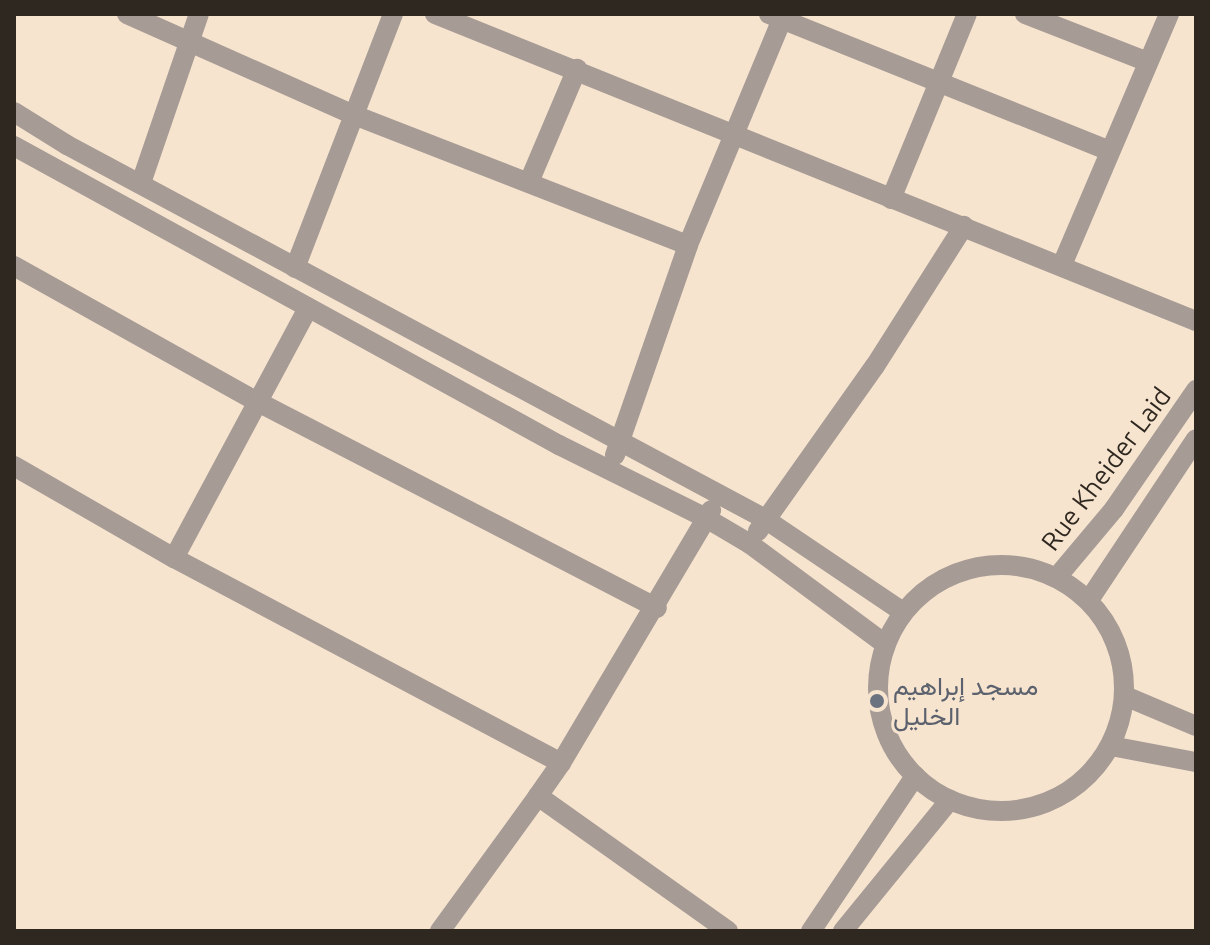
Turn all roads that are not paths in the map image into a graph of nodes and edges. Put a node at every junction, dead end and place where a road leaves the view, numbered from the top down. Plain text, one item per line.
1 (127, 14) edge
2 (199, 14) edge
3 (393, 14) edge
4 (435, 14) edge
5 (967, 14) edge
6 (1025, 14) edge
7 (1169, 14) edge
8 (778, 16) edge
9 (191, 42) junction
10 (1148, 62) junction
11 (577, 69) junction
12 (940, 83) junction
13 (14, 112) edge
14 (354, 115) junction
15 (732, 133) junction
16 (14, 146) edge
17 (1110, 151) junction
18 (529, 182) junction
19 (141, 183) junction
20 (891, 199) junction
21 (964, 226) junction
22 (688, 245) junction
23 (1062, 265) junction
24 (14, 266) edge
25 (295, 268) junction
26 (308, 308) junction
27 (1196, 321) edge
28 (1196, 390) edge
29 (256, 401) junction
30 (1196, 439) edge
31 (619, 442) junction
32 (14, 466) edge
33 (610, 471) junction
34 (719, 496) junction
35 (706, 518) junction
36 (765, 519) junction
37 (750, 544) junction
38 (174, 558) junction
39 (1057, 577) junction
40 (1089, 600) junction
41 (657, 608) junction
42 (903, 612) junction
43 (885, 644) junction
44 (1125, 696) junction
45 (1196, 726) edge
46 (1111, 746) junction
47 (1196, 762) edge
48 (561, 763) junction
49 (915, 776) junction
50 (538, 796) junction
51 (950, 800) junction
52 (440, 931) edge
53 (728, 931) edge
54 (811, 931) edge
55 (843, 931) edge

1 - 9 street
2 - 9 street
3 - 14 street
4 - 11 street
5 - 12 street
6 - 10 street
7 - 10 street
8 - 12 street
8 - 15 street
9 - 14 street
9 - 19 street
10 - 17 street
11 - 15 street
11 - 18 street
12 - 17 street
12 - 20 street
13 - 19 street
14 - 18 street
14 - 25 street
15 - 20 street
15 - 22 street
16 - 26 street
17 - 23 street
18 - 22 street
19 - 25 street
20 - 21 street
21 - 23 street
21 - 36 street
22 - 31 street
23 - 27 street
24 - 29 street
25 - 31 street
26 - 29 street
26 - 33 street
28 - 39 street, Rue Kheider Laid
29 - 38 street
29 - 41 street
30 - 40 street, Rue Kheider Laid
31 - 33 street
31 - 34 street
32 - 38 street
33 - 35 street
34 - 35 street
34 - 36 street
35 - 37 street
35 - 41 street
36 - 37 street
36 - 42 street
37 - 43 street
38 - 48 street
39 - 40 street
39 - 42 street
40 - 44 street
41 - 48 street
42 - 43 street
43 - 49 street
44 - 45 street
44 - 46 street
46 - 47 street
46 - 51 street
48 - 50 street
49 - 51 street
49 - 54 street
50 - 52 street
50 - 53 street
51 - 55 street

